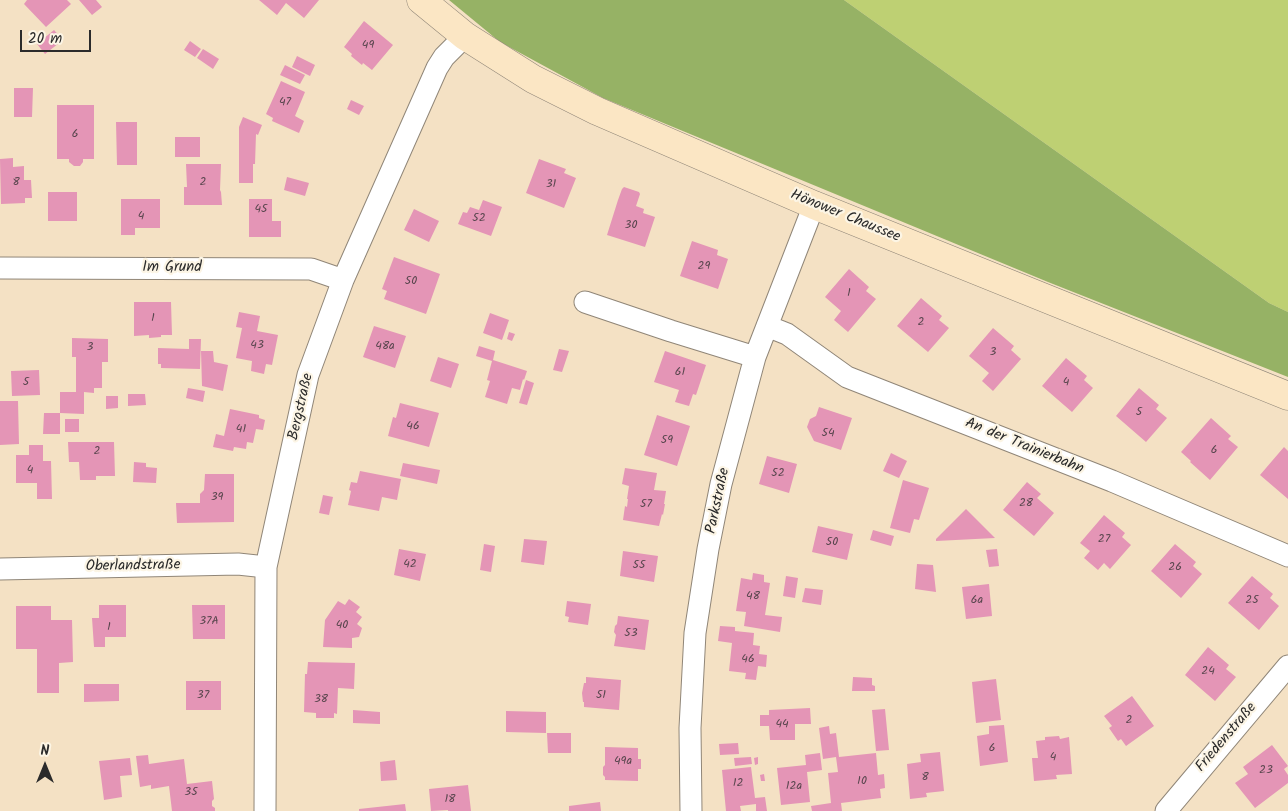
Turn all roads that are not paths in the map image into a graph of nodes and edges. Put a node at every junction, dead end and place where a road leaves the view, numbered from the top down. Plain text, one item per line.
1 (421, 0) edge
2 (465, 36) junction
3 (814, 205) junction
4 (0, 268) edge
5 (342, 280) junction
6 (585, 302) dead end
7 (767, 326) junction
8 (755, 357) junction
9 (1288, 396) edge
10 (1288, 556) edge
11 (266, 567) junction
12 (0, 569) edge
13 (1288, 666) edge
14 (265, 811) edge
15 (691, 811) edge
16 (1166, 811) edge

1 - 2 main road, Hönower Chaussee
2 - 3 main road, Hönower Chaussee
2 - 5 street, Bergstraße
3 - 7 street, Parkstraße
3 - 9 main road, Hönower Chaussee
4 - 5 street, Im Grund
5 - 11 street, Bergstraße
6 - 8 street
7 - 8 street, Parkstraße
7 - 10 street, An der Trainierbahn
8 - 15 street, Parkstraße
11 - 12 street, Oberlandstraße
11 - 14 street, Bergstraße
13 - 16 street, Friedenstraße

